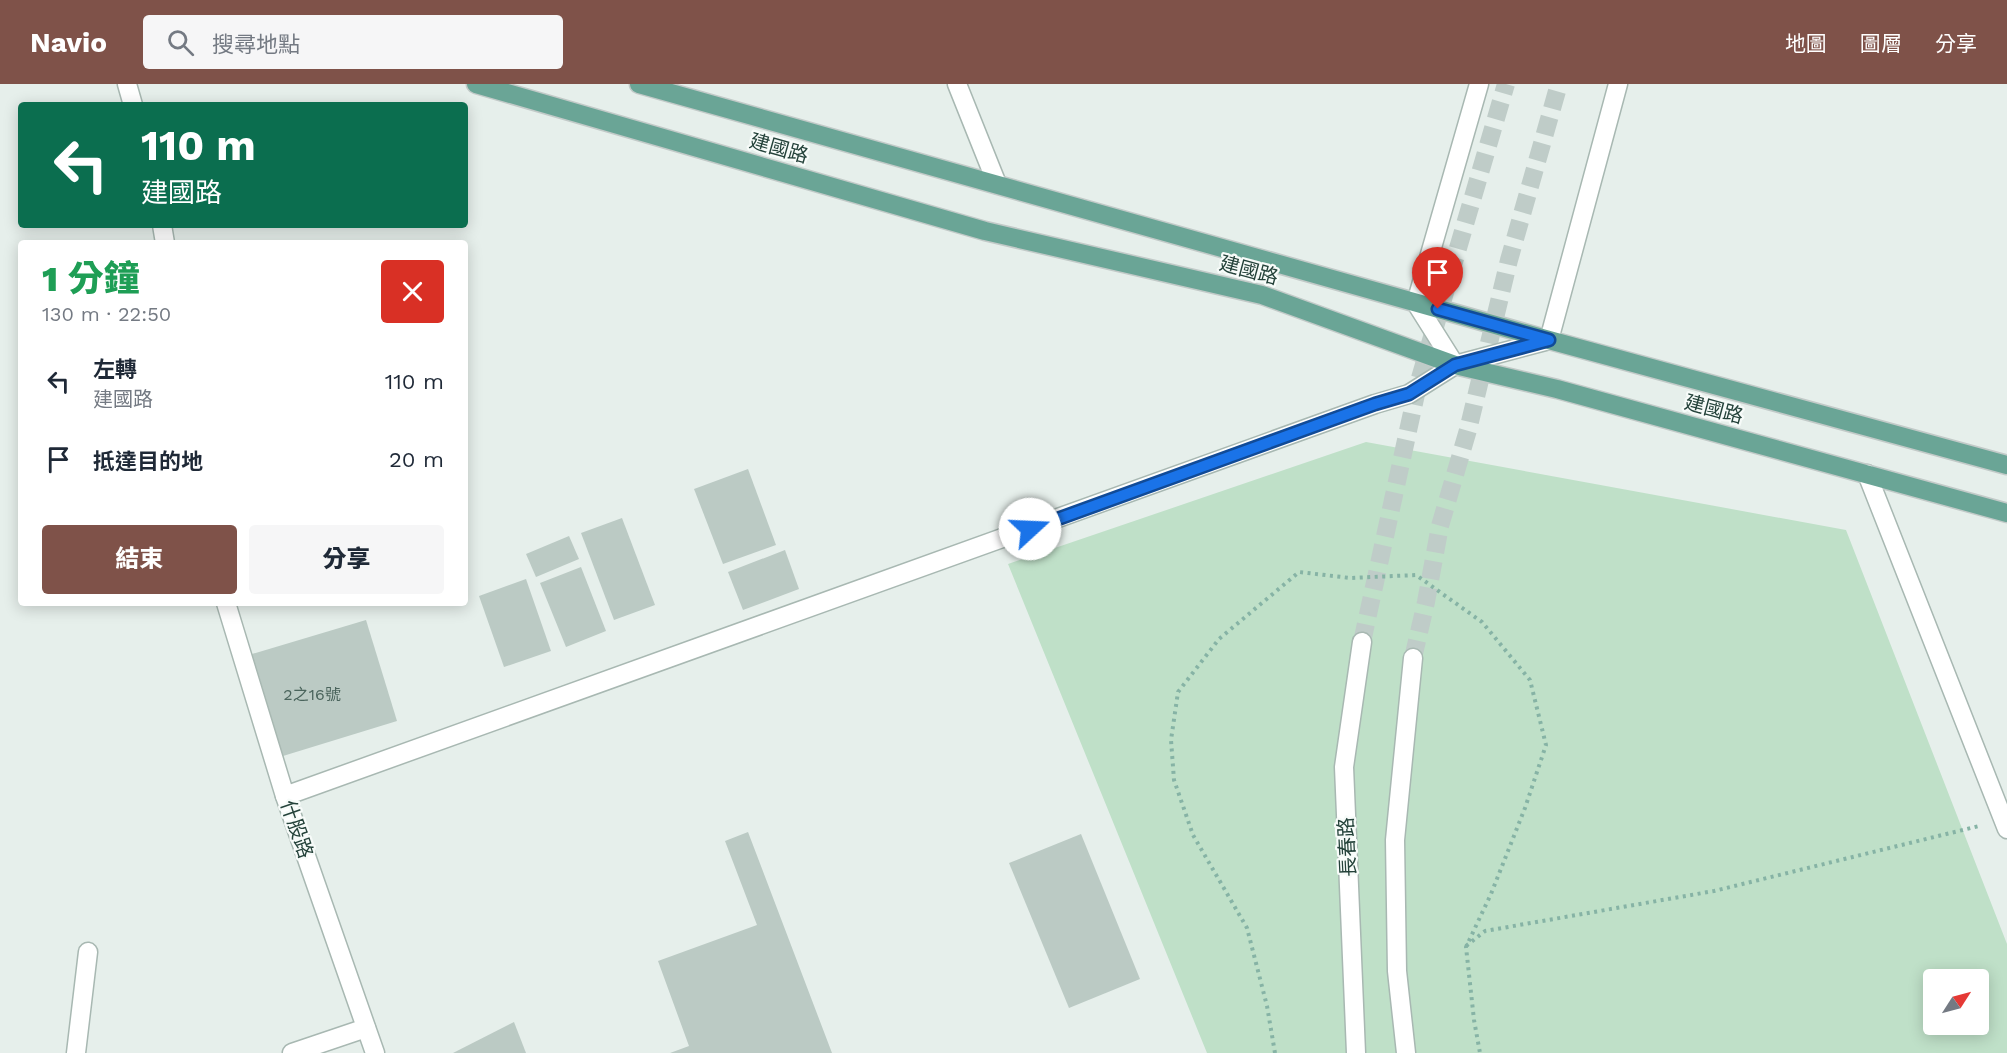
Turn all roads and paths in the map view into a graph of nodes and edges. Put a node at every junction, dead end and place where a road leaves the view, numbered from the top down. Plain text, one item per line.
1 (127, 84) edge
2 (476, 84) edge
3 (639, 84) edge
4 (957, 84) edge
5 (1479, 84) edge
6 (1618, 84) edge
7 (132, 102) edge
8 (998, 184) junction
9 (1416, 303) junction
10 (1549, 340) junction
11 (1455, 365) junction
12 (2007, 465) edge
13 (1867, 474) junction
14 (2007, 513) edge
15 (227, 606) edge
16 (1362, 642) tunnel mouth
17 (1413, 658) tunnel mouth
18 (285, 796) junction
19 (2005, 824) edge
20 (1466, 946) dead end
21 (88, 952) dead end
22 (366, 1028) junction
23 (76, 1053) edge
24 (292, 1053) edge
25 (375, 1053) edge
26 (1356, 1053) edge
27 (1406, 1053) edge

1 - 7 street
2 - 11 main road, 建國路
3 - 8 main road, 建國路
4 - 8 street
5 - 9 street
6 - 10 street
8 - 9 main road, 建國路
9 - 10 main road, 建國路
9 - 11 street
10 - 11 street
10 - 12 main road, 建國路
11 - 13 main road, 建國路
11 - 18 street
13 - 14 main road, 建國路
13 - 19 street
15 - 18 street, 什股路
16 - 26 street, 長春路
17 - 27 street
18 - 22 street, 什股路
19 - 20 path
21 - 23 street
22 - 24 street
22 - 25 street, 什股路

